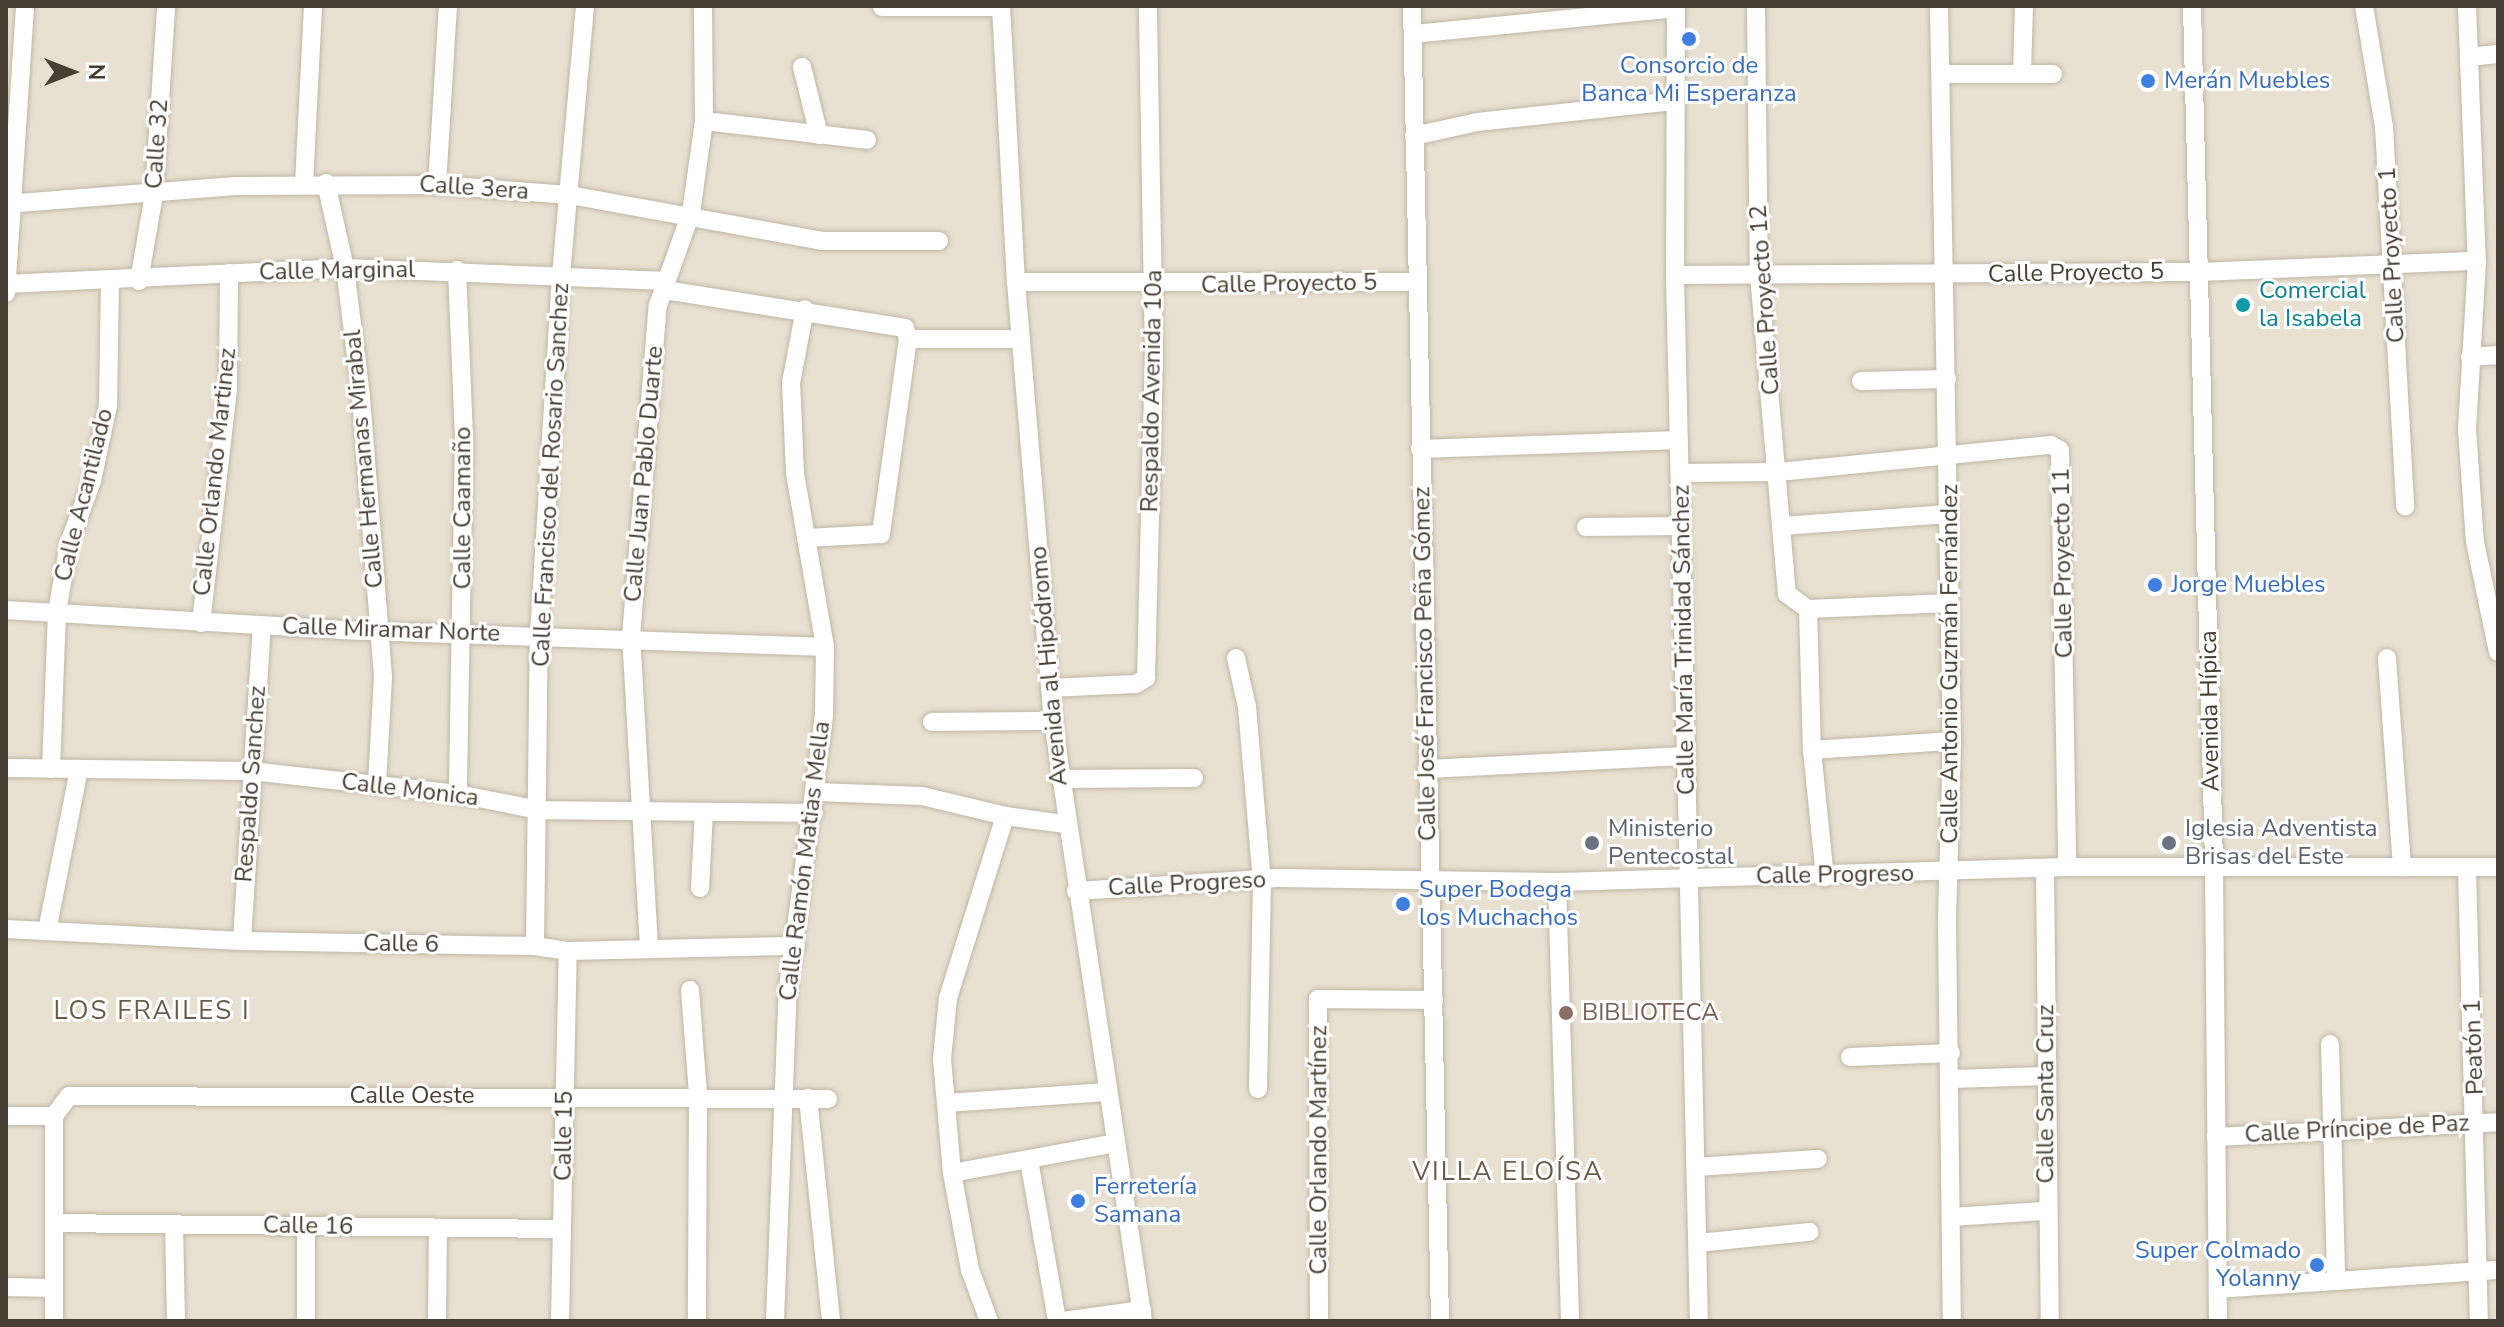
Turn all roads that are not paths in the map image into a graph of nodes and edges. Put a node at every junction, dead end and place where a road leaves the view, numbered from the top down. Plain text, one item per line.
1 (25, 6) edge
2 (166, 6) edge
3 (313, 6) edge
4 (448, 6) edge
5 (585, 6) edge
6 (703, 6) edge
7 (1001, 6) edge
8 (1148, 6) edge
9 (1412, 6) edge
10 (1756, 6) edge
11 (1939, 6) edge
12 (2024, 6) edge
13 (2192, 6) edge
14 (2364, 6) edge
15 (2467, 6) edge
16 (882, 7) edge
17 (1676, 7) edge
18 (1413, 34) junction
19 (2498, 54) edge
20 (2469, 57) junction
21 (802, 67) dead end
22 (2022, 73) junction
23 (1941, 74) junction
24 (2053, 74) dead end
25 (1674, 101) junction
26 (704, 121) junction
27 (819, 135) junction
28 (1414, 136) junction
29 (867, 140) dead end
30 (326, 183) junction
31 (304, 184) junction
32 (437, 185) junction
33 (154, 194) junction
34 (570, 195) junction
35 (8, 204) edge
36 (691, 213) junction
37 (939, 241) dead end
38 (2477, 261) junction
39 (2393, 267) junction
40 (345, 268) junction
41 (457, 270) junction
42 (2199, 272) junction
43 (229, 273) junction
44 (561, 275) junction
45 (1675, 275) junction
46 (1759, 275) junction
47 (1945, 275) junction
48 (139, 281) junction
49 (110, 282) junction
50 (1016, 282) junction
51 (1417, 282) junction
52 (666, 286) junction
53 (1155, 286) junction
54 (7, 287) edge
55 (805, 309) junction
56 (906, 334) junction
57 (1021, 339) junction
58 (2498, 355) edge
59 (2470, 357) junction
60 (1947, 379) junction
61 (1861, 381) dead end
62 (1679, 440) junction
63 (1420, 449) junction
64 (1948, 452) junction
65 (1779, 472) junction
66 (1680, 473) junction
67 (2405, 506) dead end
68 (1949, 514) junction
69 (1681, 526) junction
70 (1782, 526) junction
71 (1586, 527) dead end
72 (806, 538) junction
73 (1950, 603) junction
74 (1808, 609) junction
75 (6, 610) edge
76 (57, 612) junction
77 (201, 623) junction
78 (262, 626) junction
79 (380, 631) junction
80 (463, 633) junction
81 (539, 635) junction
82 (631, 637) junction
83 (825, 647) junction
84 (2498, 652) edge
85 (1236, 658) dead end
86 (2387, 658) dead end
87 (1050, 688) junction
88 (1053, 721) junction
89 (932, 722) dead end
90 (1952, 741) junction
91 (1812, 750) junction
92 (1685, 756) junction
93 (6, 768) edge
94 (51, 769) junction
95 (79, 769) junction
96 (1427, 769) junction
97 (251, 771) junction
98 (1194, 778) dead end
99 (1060, 779) junction
100 (377, 786) junction
101 (817, 792) junction
102 (458, 794) junction
103 (539, 810) junction
104 (640, 811) junction
105 (704, 812) junction
106 (814, 813) junction
107 (1005, 816) junction
108 (1065, 824) junction
109 (2214, 866) junction
110 (2067, 867) junction
111 (2402, 867) junction
112 (2498, 867) edge
113 (2045, 868) junction
114 (2467, 868) junction
115 (1951, 871) junction
116 (1690, 877) junction
117 (1825, 877) junction
118 (1262, 881) junction
119 (1429, 882) junction
120 (1557, 882) junction
121 (700, 888) dead end
122 (1076, 891) junction
123 (6, 929) edge
124 (47, 931) junction
125 (242, 941) junction
126 (535, 946) junction
127 (796, 946) junction
128 (649, 947) junction
129 (568, 951) junction
130 (690, 990) dead end
131 (1434, 1000) junction
132 (2330, 1044) dead end
133 (1951, 1053) junction
134 (1850, 1057) dead end
135 (2046, 1076) junction
136 (1952, 1079) junction
137 (1258, 1089) dead end
138 (1107, 1092) junction
139 (698, 1095) junction
140 (564, 1096) junction
141 (782, 1096) junction
142 (808, 1098) junction
143 (828, 1099) dead end
144 (946, 1103) junction
145 (6, 1116) edge
146 (54, 1116) junction
147 (2477, 1122) junction
148 (2498, 1122) edge
149 (2332, 1129) junction
150 (2216, 1137) junction
151 (1115, 1143) junction
152 (1818, 1159) dead end
153 (1029, 1160) junction
154 (1696, 1167) junction
155 (952, 1173) junction
156 (2046, 1211) junction
157 (1952, 1217) junction
158 (54, 1223) junction
159 (174, 1224) junction
160 (306, 1226) junction
161 (438, 1228) junction
162 (562, 1229) junction
163 (1809, 1232) dead end
164 (1698, 1243) junction
165 (2498, 1270) edge
166 (2478, 1272) junction
167 (2336, 1281) junction
168 (6, 1287) edge
169 (54, 1288) junction
170 (2218, 1289) junction
171 (1142, 1315) edge
172 (54, 1321) edge
173 (176, 1321) edge
174 (306, 1321) edge
175 (437, 1321) edge
176 (560, 1321) edge
177 (697, 1321) edge
178 (775, 1321) edge
179 (831, 1321) edge
180 (989, 1321) edge
181 (1057, 1321) edge
182 (1063, 1321) edge
183 (1319, 1321) edge
184 (1440, 1321) edge
185 (1570, 1321) edge
186 (1699, 1321) edge
187 (1952, 1321) edge
188 (2050, 1321) edge
189 (2218, 1321) edge
190 (2479, 1321) edge

1 - 35 street
2 - 33 street, Calle 32
3 - 31 street
4 - 32 street
5 - 34 street, Calle Francisco del Rosario Sanchez
6 - 26 street, Calle Juan Pablo Duarte
7 - 16 street
7 - 50 street, Avenida al Hipódromo
8 - 53 street, Respaldo Avenida 10a
9 - 18 street, Calle José Francisco Peña Gómez
10 - 46 street, Calle Proyecto 12
11 - 23 street, Calle Antonio Guzmán Fernández
12 - 22 street
13 - 42 street, Avenida Hípica
14 - 39 street, Calle Proyecto 1
15 - 20 street
17 - 18 street
17 - 25 street, Calle María Trinidad Sánchez
18 - 28 street, Calle José Francisco Peña Gómez
19 - 20 street
20 - 38 street
21 - 27 street
22 - 23 street
22 - 24 street
23 - 47 street, Calle Antonio Guzmán Fernández
25 - 28 street
25 - 45 street, Calle María Trinidad Sánchez
26 - 27 street
26 - 36 street, Calle Juan Pablo Duarte
27 - 29 street
28 - 51 street, Calle José Francisco Peña Gómez
30 - 31 street, Calle 3era
30 - 32 street, Calle 3era
30 - 40 street, Calle Hermanas Mirabal
31 - 33 street, Calle 3era
32 - 34 street, Calle 3era
33 - 35 street, Calle 3era
33 - 48 street, Calle 32
34 - 36 street, Calle 3era
34 - 44 street, Calle Francisco del Rosario Sanchez
35 - 54 street
36 - 37 street, Calle 3era
36 - 52 street, Calle Juan Pablo Duarte
38 - 39 street, Calle Proyecto 5
38 - 59 street
39 - 42 street, Calle Proyecto 5
39 - 67 street, Calle Proyecto 1
40 - 41 street, Calle Marginal
40 - 43 street, Calle Marginal
40 - 79 street, Calle Hermanas Mirabal
41 - 44 street, Calle Marginal
41 - 80 street, Calle Caamaño
42 - 47 street, Calle Proyecto 5
42 - 109 street, Avenida Hípica
43 - 48 street, Calle Marginal
43 - 77 street, Calle Orlando Martinez
44 - 52 street, Calle Marginal
44 - 81 street, Calle Francisco del Rosario Sanchez
45 - 46 street, Calle Proyecto 5
45 - 62 street, Calle María Trinidad Sánchez
46 - 47 street, Calle Proyecto 5
46 - 65 street, Calle Proyecto 12
47 - 60 street, Calle Antonio Guzmán Fernández
48 - 49 street, Calle Marginal
49 - 54 street, Calle Marginal
49 - 76 street, Calle Acantilado
50 - 53 street, Calle Proyecto 5
50 - 57 street, Avenida al Hipódromo
51 - 53 street, Calle Proyecto 5
51 - 63 street, Calle José Francisco Peña Gómez
52 - 55 street, Calle Marginal
52 - 82 street, Calle Juan Pablo Duarte
53 - 87 street, Respaldo Avenida 10a
55 - 56 street, Calle Marginal
55 - 72 street, Calle Ramón Matias Mella
56 - 57 street, Calle Marginal
56 - 72 street
57 - 87 street, Avenida al Hipódromo
58 - 59 street
59 - 84 street
60 - 61 street
60 - 64 street, Calle Antonio Guzmán Fernández
62 - 63 street
62 - 66 street, Calle María Trinidad Sánchez
63 - 96 street, Calle José Francisco Peña Gómez
64 - 65 street, Calle Proyecto 11
64 - 68 street, Calle Antonio Guzmán Fernández
64 - 110 street, Calle Proyecto 11
65 - 66 street, Calle Proyecto 11
65 - 70 street, Calle Proyecto 12
66 - 69 street, Calle María Trinidad Sánchez
68 - 70 street
68 - 73 street, Calle Antonio Guzmán Fernández
69 - 71 street
69 - 92 street, Calle María Trinidad Sánchez
70 - 74 street, Calle Proyecto 12
72 - 83 street, Calle Ramón Matias Mella
73 - 74 street
73 - 90 street, Calle Antonio Guzmán Fernández
74 - 91 street
75 - 76 street, Calle Miramar Norte
76 - 77 street, Calle Miramar Norte
76 - 94 street, Calle Acantilado
77 - 78 street, Calle Miramar Norte
78 - 79 street, Calle Miramar Norte
78 - 97 street, Respaldo Sanchez
79 - 80 street, Calle Miramar Norte
79 - 100 street, Calle Hermanas Mirabal
80 - 81 street, Calle Miramar Norte
80 - 102 street, Calle Caamaño
81 - 82 street, Calle Miramar Norte
81 - 103 street, Calle Francisco del Rosario Sanchez
82 - 83 street, Calle Miramar Norte
82 - 104 street, Calle Juan Pablo Duarte
83 - 101 street, Calle Ramón Matias Mella
85 - 118 street
86 - 111 street
87 - 88 street, Avenida al Hipódromo
88 - 89 street
88 - 99 street, Avenida al Hipódromo
90 - 91 street
90 - 115 street, Calle Antonio Guzmán Fernández
91 - 117 street
92 - 96 street
92 - 116 street, Calle María Trinidad Sánchez
93 - 94 street, Calle Monica
94 - 95 street, Calle Monica
95 - 97 street, Calle Monica
95 - 124 street
96 - 119 street, Calle José Francisco Peña Gómez
97 - 100 street, Calle Monica
97 - 125 street, Respaldo Sanchez
98 - 99 street
99 - 108 street, Avenida al Hipódromo
100 - 102 street, Calle Monica
101 - 106 street, Calle Ramón Matias Mella
101 - 107 street
102 - 103 street, Calle Monica
103 - 104 street, Calle Monica
103 - 126 street, Calle Francisco del Rosario Sanchez
104 - 105 street, Calle Monica
104 - 128 street, Calle Juan Pablo Duarte
105 - 106 street, Calle Monica
105 - 121 street
106 - 127 street, Calle Ramón Matias Mella
107 - 108 street
107 - 144 street
108 - 122 street, Avenida al Hipódromo
109 - 110 street, Calle Progreso
109 - 111 street, Calle Progreso
109 - 150 street, Avenida Hípica
110 - 113 street, Calle Progreso
111 - 114 street, Calle Progreso
112 - 114 street, Calle Progreso
113 - 115 street, Calle Progreso
113 - 135 street, Calle Santa Cruz
114 - 147 street, Peatón 1
115 - 117 street, Calle Progreso
115 - 133 street, Calle Antonio Guzmán Fernández
116 - 117 street, Calle Progreso
116 - 120 street, Calle Progreso
116 - 154 street, Calle María Trinidad Sánchez
118 - 119 street, Calle Progreso
118 - 122 street, Calle Progreso
118 - 137 street
119 - 120 street, Calle Progreso
119 - 131 street, Calle José Francisco Peña Gómez
120 - 185 street
122 - 138 street, Avenida al Hipódromo
123 - 124 street, Calle 6
124 - 125 street, Calle 6
125 - 126 street, Calle 6
126 - 129 street, Calle 6
127 - 128 street, Calle 6
127 - 141 street, Calle Ramón Matias Mella
128 - 129 street, Calle 6
129 - 140 street, Calle 15
130 - 139 street
131 - 183 street, Calle Orlando Martínez
131 - 184 street, Calle José Francisco Peña Gómez
132 - 149 street
133 - 134 street
133 - 136 street, Calle Antonio Guzmán Fernández
135 - 136 street
135 - 156 street, Calle Santa Cruz
136 - 157 street, Calle Antonio Guzmán Fernández
138 - 144 street
138 - 151 street, Avenida al Hipódromo
139 - 140 street, Calle Oeste
139 - 141 street, Calle Oeste
139 - 177 street
140 - 146 street, Calle Oeste
140 - 162 street, Calle 15
141 - 142 street, Calle Oeste
141 - 178 street, Calle Ramón Matias Mella
142 - 143 street, Calle Oeste
142 - 179 street
144 - 155 street
145 - 146 street
146 - 158 street
147 - 148 street, Calle Príncipe de Paz
147 - 149 street, Calle Príncipe de Paz
147 - 166 street, Peatón 1
149 - 150 street, Calle Príncipe de Paz
149 - 167 street
150 - 170 street, Avenida Hípica
151 - 153 street
151 - 171 street, Avenida al Hipódromo
152 - 154 street
153 - 155 street
153 - 181 street
154 - 164 street, Calle María Trinidad Sánchez
155 - 180 street
156 - 157 street
156 - 188 street, Calle Santa Cruz
157 - 187 street, Calle Antonio Guzmán Fernández
158 - 159 street, Calle 16
158 - 169 street
159 - 160 street, Calle 16
159 - 173 street
160 - 161 street, Calle 16
160 - 174 street
161 - 162 street, Calle 16
161 - 175 street
162 - 176 street, Calle 15
163 - 164 street
164 - 186 street, Calle María Trinidad Sánchez
165 - 166 street
166 - 167 street
166 - 190 street, Peatón 1
167 - 170 street
168 - 169 street
169 - 172 street
170 - 189 street, Avenida Hípica
171 - 182 street

